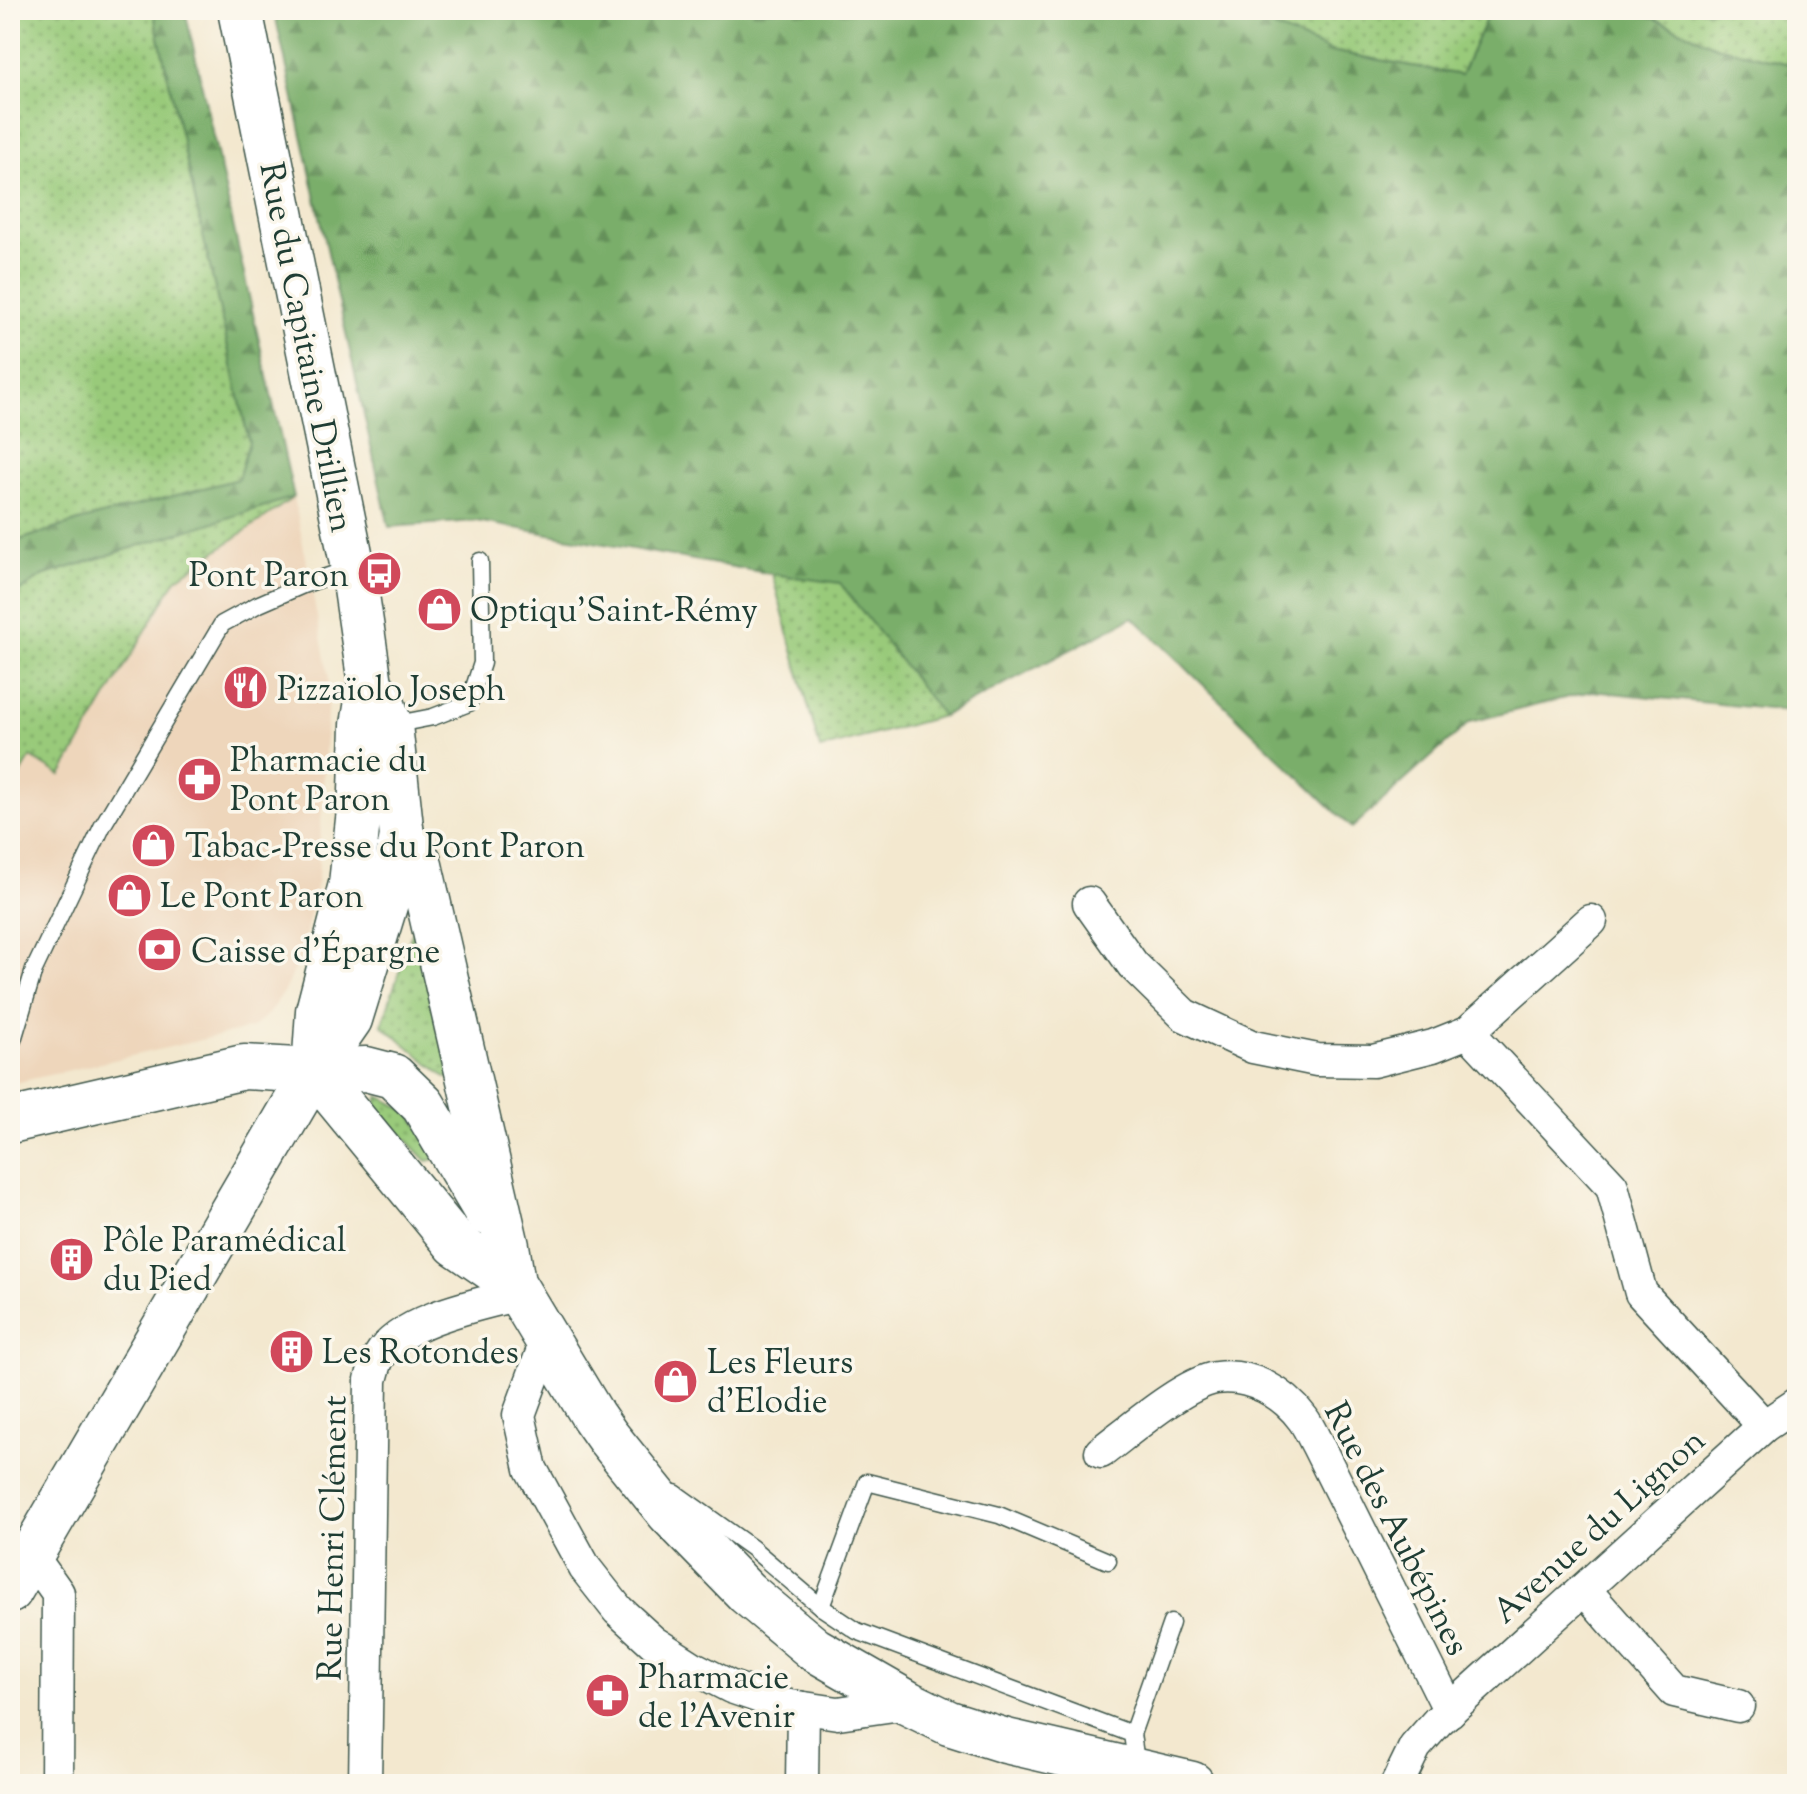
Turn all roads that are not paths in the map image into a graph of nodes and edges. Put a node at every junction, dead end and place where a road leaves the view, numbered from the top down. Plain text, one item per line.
1 (240, 10) edge
2 (480, 561) dead end
3 (353, 568) junction
4 (370, 684) junction
5 (390, 725) junction
6 (402, 836) junction
7 (1089, 903) dead end
8 (1591, 921) dead end
9 (1468, 1032) junction
10 (13, 1040) dead end
11 (314, 1071) junction
12 (10, 1121) edge
13 (513, 1274) junction
14 (547, 1339) junction
15 (1797, 1404) edge
16 (1764, 1426) junction
17 (1101, 1452) dead end
18 (622, 1455) junction
19 (1108, 1561) dead end
20 (20, 1573) edge
21 (1584, 1589) junction
22 (821, 1607) junction
23 (1171, 1623) dead end
24 (908, 1703) junction
25 (1738, 1706) dead end
26 (803, 1708) junction
27 (1450, 1711) junction
28 (1135, 1753) junction
29 (57, 1784) edge
30 (365, 1784) edge
31 (802, 1784) edge
32 (1192, 1784) edge
33 (1397, 1784) edge

1 - 3 main road, Rue du Capitaine Drillien
2 - 5 lane
3 - 4 main road, Rue du Capitaine Drillien
3 - 10 lane
4 - 5 main road
4 - 11 main road
5 - 6 main road
6 - 11 main road
6 - 13 main road
7 - 9 street
8 - 9 street
9 - 16 street
11 - 12 main road
11 - 13 main road
11 - 13 main road
11 - 20 main road
13 - 14 main road
13 - 30 street, Rue Henri Clément
14 - 18 main road
14 - 26 street
15 - 16 street, Avenue du Lignon
16 - 21 street, Avenue du Lignon
17 - 27 street, Rue des Aubépines
18 - 22 lane
18 - 24 main road
19 - 22 lane
20 - 29 street
21 - 25 street
21 - 27 street, Avenue du Lignon
22 - 28 lane
23 - 28 lane
24 - 26 street
24 - 28 main road
26 - 31 street
27 - 33 street, Avenue du Lignon
28 - 32 main road

